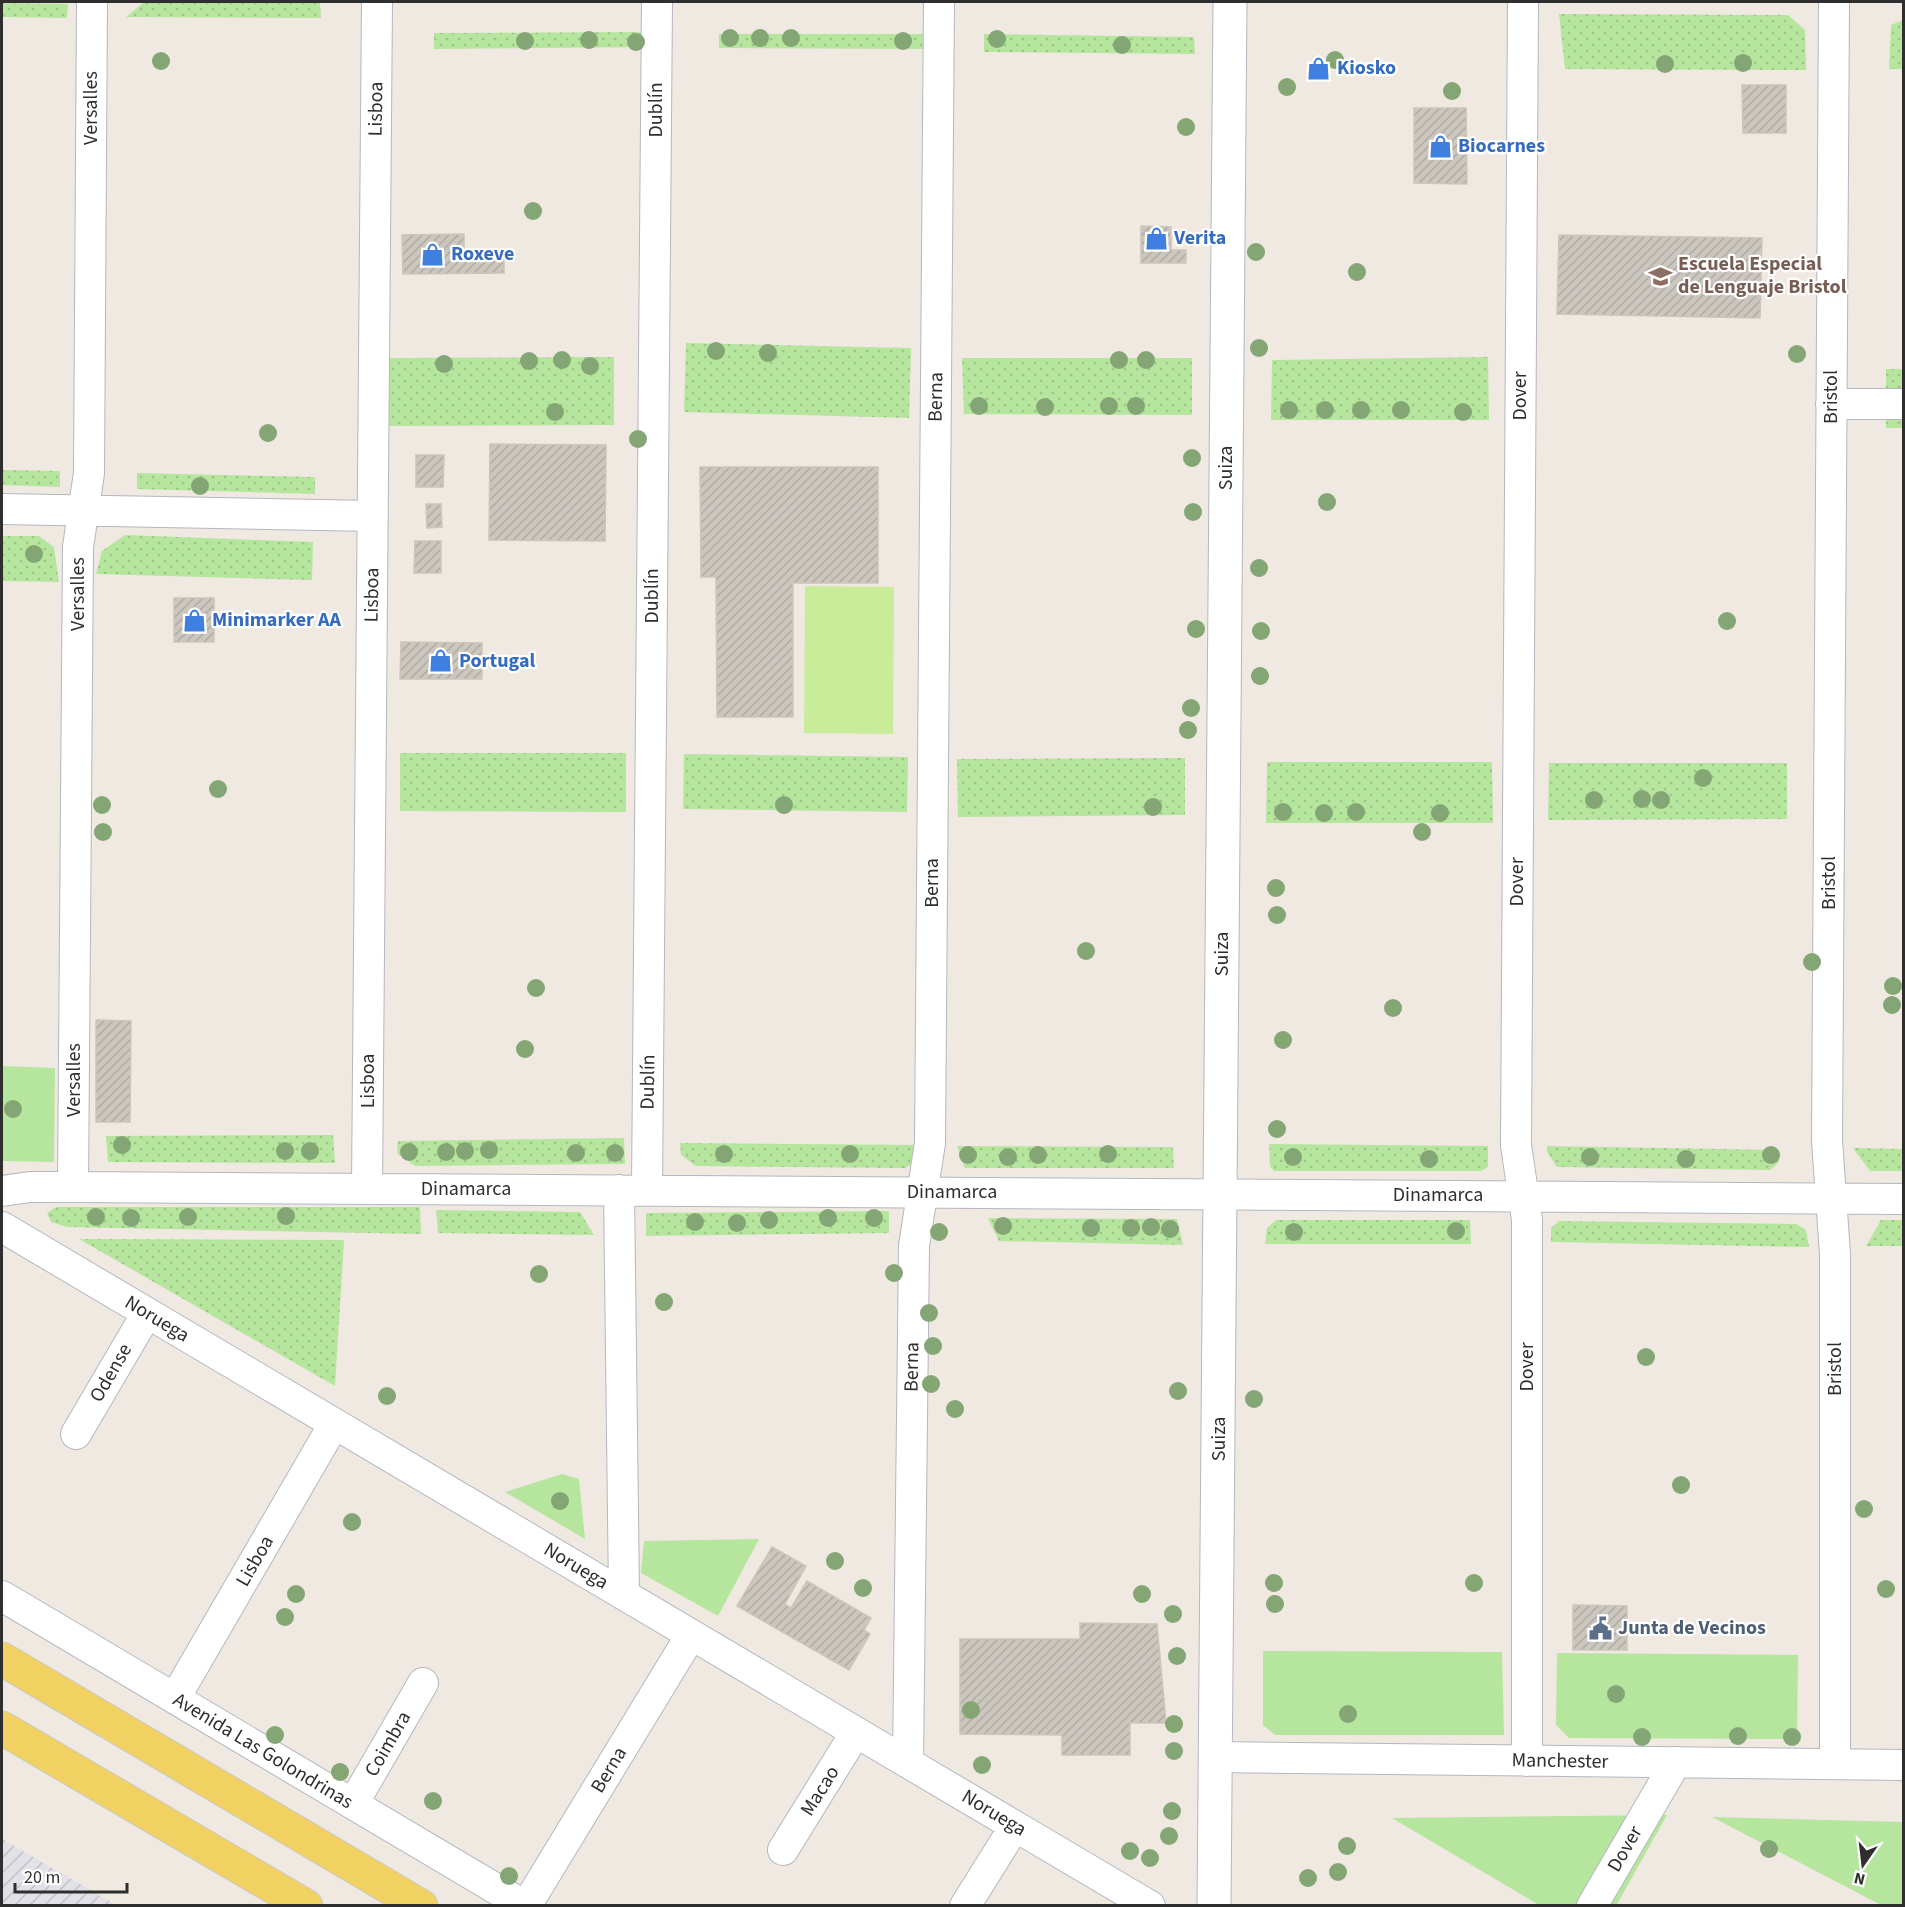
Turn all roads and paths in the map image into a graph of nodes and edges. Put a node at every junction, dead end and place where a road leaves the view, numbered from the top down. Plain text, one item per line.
1 (92, 2) edge
2 (377, 2) edge
3 (657, 2) edge
4 (939, 2) edge
5 (1230, 2) edge
6 (1523, 2) edge
7 (1834, 2) edge
8 (1831, 404) junction
9 (1904, 404) edge
10 (2, 509) edge
11 (83, 511) junction
12 (373, 516) junction
13 (73, 1187) junction
14 (367, 1188) junction
15 (633, 1190) junction
16 (2, 1191) edge
17 (922, 1192) junction
18 (1220, 1194) junction
19 (1524, 1196) junction
20 (1832, 1198) junction
21 (1904, 1199) edge
22 (2, 1227) edge
23 (147, 1313) junction
24 (334, 1424) junction
25 (76, 1434) dead end
26 (624, 1595) junction
27 (2, 1596) edge
28 (691, 1635) junction
29 (2, 1659) edge
30 (423, 1683) dead end
31 (175, 1698) junction
32 (2, 1728) edge
33 (856, 1732) junction
34 (1216, 1757) junction
35 (1527, 1761) junction
36 (908, 1762) junction
37 (1676, 1762) junction
38 (1835, 1764) junction
39 (1904, 1765) edge
40 (353, 1804) junction
41 (1015, 1826) junction
42 (783, 1850) dead end
43 (306, 1905) edge
44 (421, 1905) edge
45 (526, 1905) edge
46 (964, 1905) edge
47 (1150, 1905) edge
48 (1214, 1905) edge
49 (1592, 1905) edge

1 - 11 street, Versalles
2 - 12 street, Lisboa
3 - 15 street, Dublín
4 - 17 street, Berna
5 - 18 street, Suiza
6 - 19 street, Dover
7 - 8 street, Bristol
8 - 9 street
8 - 20 street, Bristol
10 - 11 street
11 - 12 street
11 - 13 street, Versalles
12 - 14 street, Lisboa
13 - 14 street, Dinamarca
13 - 16 street, Dinamarca
14 - 15 street, Dinamarca
15 - 17 street, Dinamarca
15 - 26 street, Dublín
17 - 18 street, Dinamarca
17 - 36 street, Berna
18 - 19 street, Dinamarca
18 - 34 street, Suiza
19 - 20 street, Dinamarca
19 - 35 street, Dover
20 - 21 street, Dinamarca
20 - 38 street, Bristol
22 - 23 street, Noruega
23 - 24 street, Noruega
23 - 25 street, Odense
24 - 26 street, Noruega
24 - 31 street, Lisboa
26 - 28 street, Noruega
27 - 31 street, Avenida Las Golondrinas
28 - 33 street, Noruega
28 - 45 street, Berna
29 - 44 main road
30 - 40 street, Coimbra
31 - 40 street, Avenida Las Golondrinas
32 - 43 main road
33 - 36 street, Noruega
33 - 42 street, Macao
34 - 35 street, Manchester
34 - 48 street, Suiza
35 - 37 street, Manchester
36 - 41 street, Noruega
37 - 38 street, Manchester
37 - 49 street, Dover
38 - 39 street, Manchester
40 - 45 street, Avenida Las Golondrinas
41 - 46 street
41 - 47 street, Noruega

